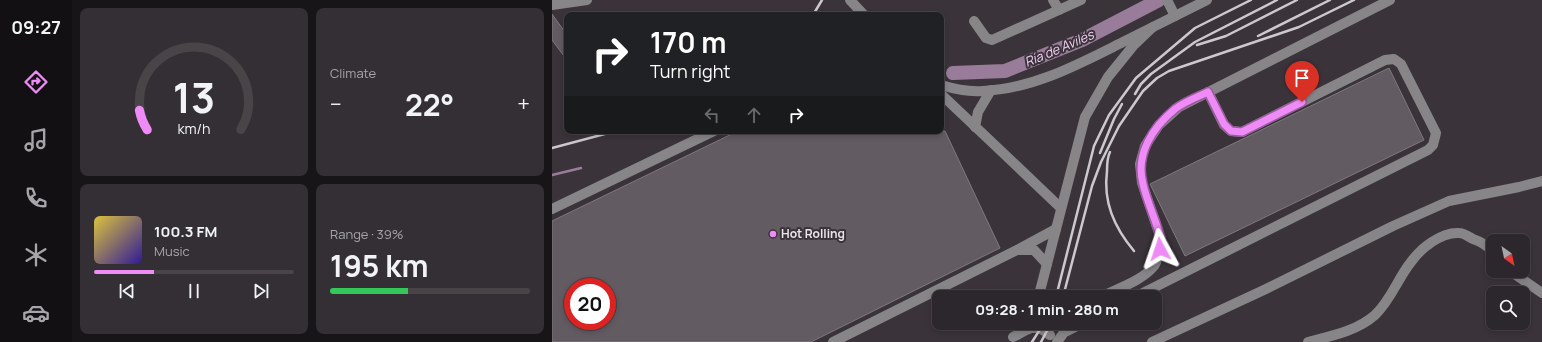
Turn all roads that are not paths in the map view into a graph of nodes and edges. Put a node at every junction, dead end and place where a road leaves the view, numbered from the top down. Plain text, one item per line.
1 (587, 0) edge
2 (850, 0) edge
3 (1053, 0) edge
4 (1081, 0) edge
5 (1207, 0) edge
6 (1390, 0) edge
7 (1168, 2) edge
8 (552, 5) edge
9 (1059, 10) junction
10 (861, 12) edge
11 (1175, 16) junction
12 (974, 21) dead end
13 (1153, 27) junction
14 (944, 86) edge
15 (991, 90) junction
16 (1208, 92) junction
17 (944, 97) edge
18 (975, 127) junction
19 (708, 134) edge
20 (1542, 180) edge
21 (1062, 208) junction
22 (552, 209) edge
23 (1056, 228) junction
24 (1486, 244) edge
25 (1017, 250) junction
26 (1047, 264) junction
27 (1520, 278) edge
28 (1041, 290) edge
29 (1115, 290) edge
30 (1148, 290) edge
31 (1542, 293) edge
32 (1019, 330) edge
33 (1049, 330) edge
34 (1068, 330) edge
35 (1064, 332) joint
36 (1012, 340) edge
37 (1053, 340) edge
38 (833, 342) edge
39 (1152, 342) edge
40 (1308, 342) edge

1 - 8 street
2 - 10 street
3 - 9 street
4 - 9 street
5 - 11 street
6 - 16 street
7 - 11 street
9 - 12 street
11 - 13 street
13 - 15 street
13 - 21 street
14 - 15 street
15 - 18 street
16 - 29 street
16 - 30 street
17 - 18 street
18 - 21 street
19 - 22 street
20 - 39 street
21 - 23 street
23 - 25 street
23 - 26 street
24 - 40 street
25 - 26 street
25 - 38 street
26 - 28 street
27 - 31 street
32 - 36 street
33 - 37 street
34 - 35 street
35 - 37 street
36 - 37 street

